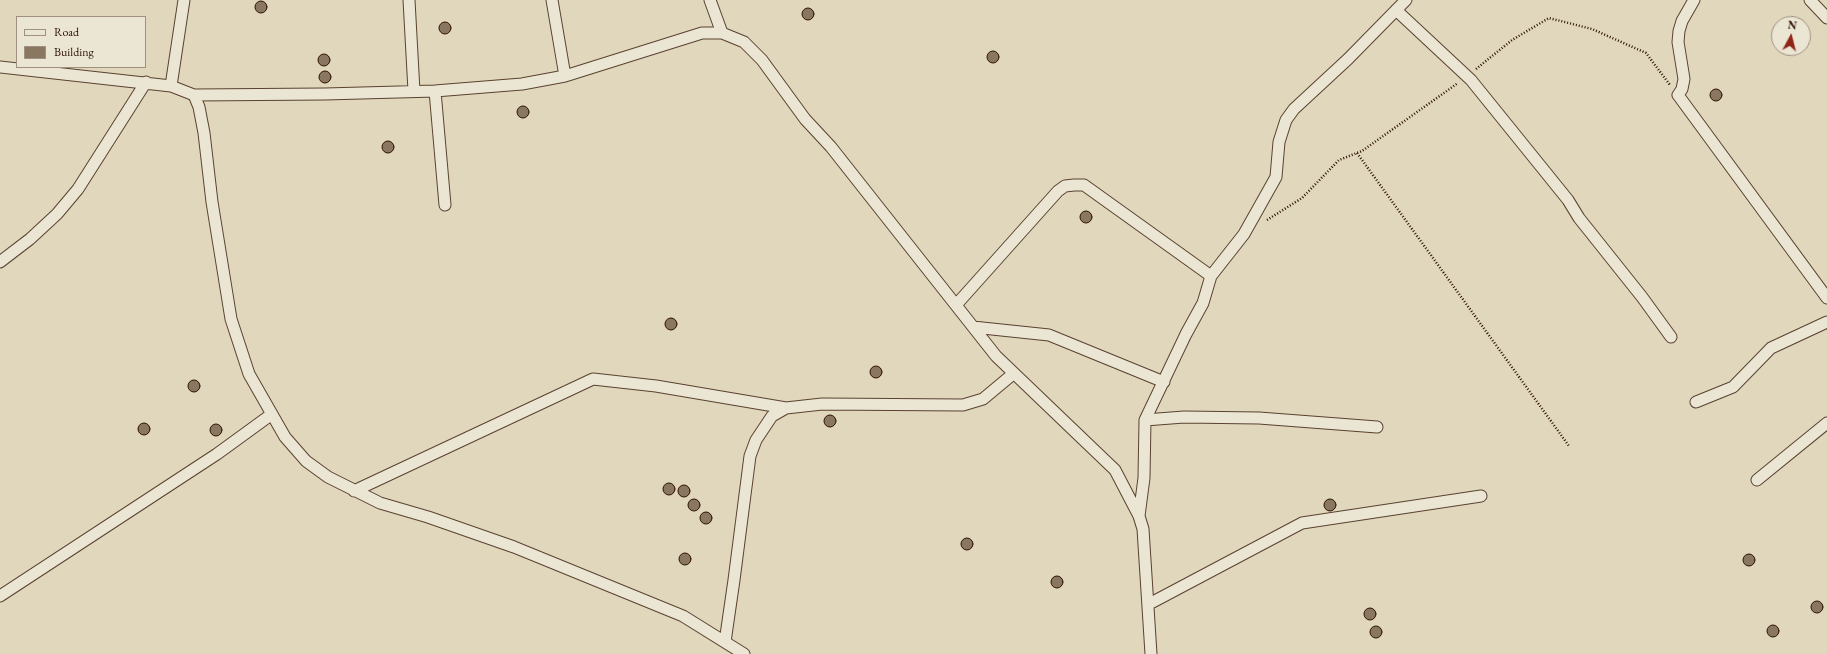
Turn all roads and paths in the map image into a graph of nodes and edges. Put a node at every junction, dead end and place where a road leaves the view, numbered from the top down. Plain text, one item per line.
1 (184, 0) edge
2 (408, 0) edge
3 (552, 0) edge
4 (710, 0) edge
5 (1406, 0) edge
6 (1694, 0) edge
7 (1810, 0) edge
8 (1396, 10) junction
9 (1827, 18) edge
10 (722, 33) junction
11 (0, 67) edge
12 (565, 76) junction
13 (1467, 76) junction
14 (146, 82) junction
15 (171, 86) junction
16 (414, 91) junction
17 (435, 91) junction
18 (194, 95) junction
19 (1678, 95) junction
20 (1357, 153) junction
21 (445, 205) dead end
22 (1263, 222) dead end
23 (0, 262) edge
24 (1211, 276) junction
25 (1827, 298) edge
26 (956, 305) junction
27 (1827, 322) edge
28 (973, 327) junction
29 (1671, 337) dead end
30 (1013, 374) junction
31 (1164, 382) junction
32 (1696, 402) dead end
33 (786, 408) junction
34 (272, 414) junction
35 (1144, 420) junction
36 (1827, 423) edge
37 (1377, 427) dead end
38 (1569, 446) dead end
39 (1757, 480) dead end
40 (354, 491) junction
41 (1481, 496) dead end
42 (1139, 516) junction
43 (0, 596) edge
44 (1149, 604) junction
45 (725, 642) junction
46 (744, 654) edge
47 (1151, 654) edge

1 - 15 street
2 - 16 street
3 - 12 street
4 - 10 street
5 - 8 street
6 - 19 street
7 - 9 street
8 - 13 street
8 - 24 street
10 - 12 street
10 - 26 street
11 - 14 street
12 - 17 street
13 - 19 path
13 - 20 path
13 - 29 street
14 - 15 street
14 - 23 street
15 - 18 street
16 - 17 street
16 - 18 street
17 - 21 street
18 - 34 street
19 - 25 street
20 - 22 path
20 - 38 path
24 - 26 street
24 - 31 street
26 - 28 street
27 - 32 street
28 - 30 street
28 - 31 street
30 - 33 street
30 - 42 street
31 - 35 street
33 - 40 street
33 - 45 street
34 - 40 street
34 - 43 street
35 - 37 street
35 - 42 street
36 - 39 street
40 - 45 street
41 - 44 street
42 - 44 street
44 - 47 street
45 - 46 street

